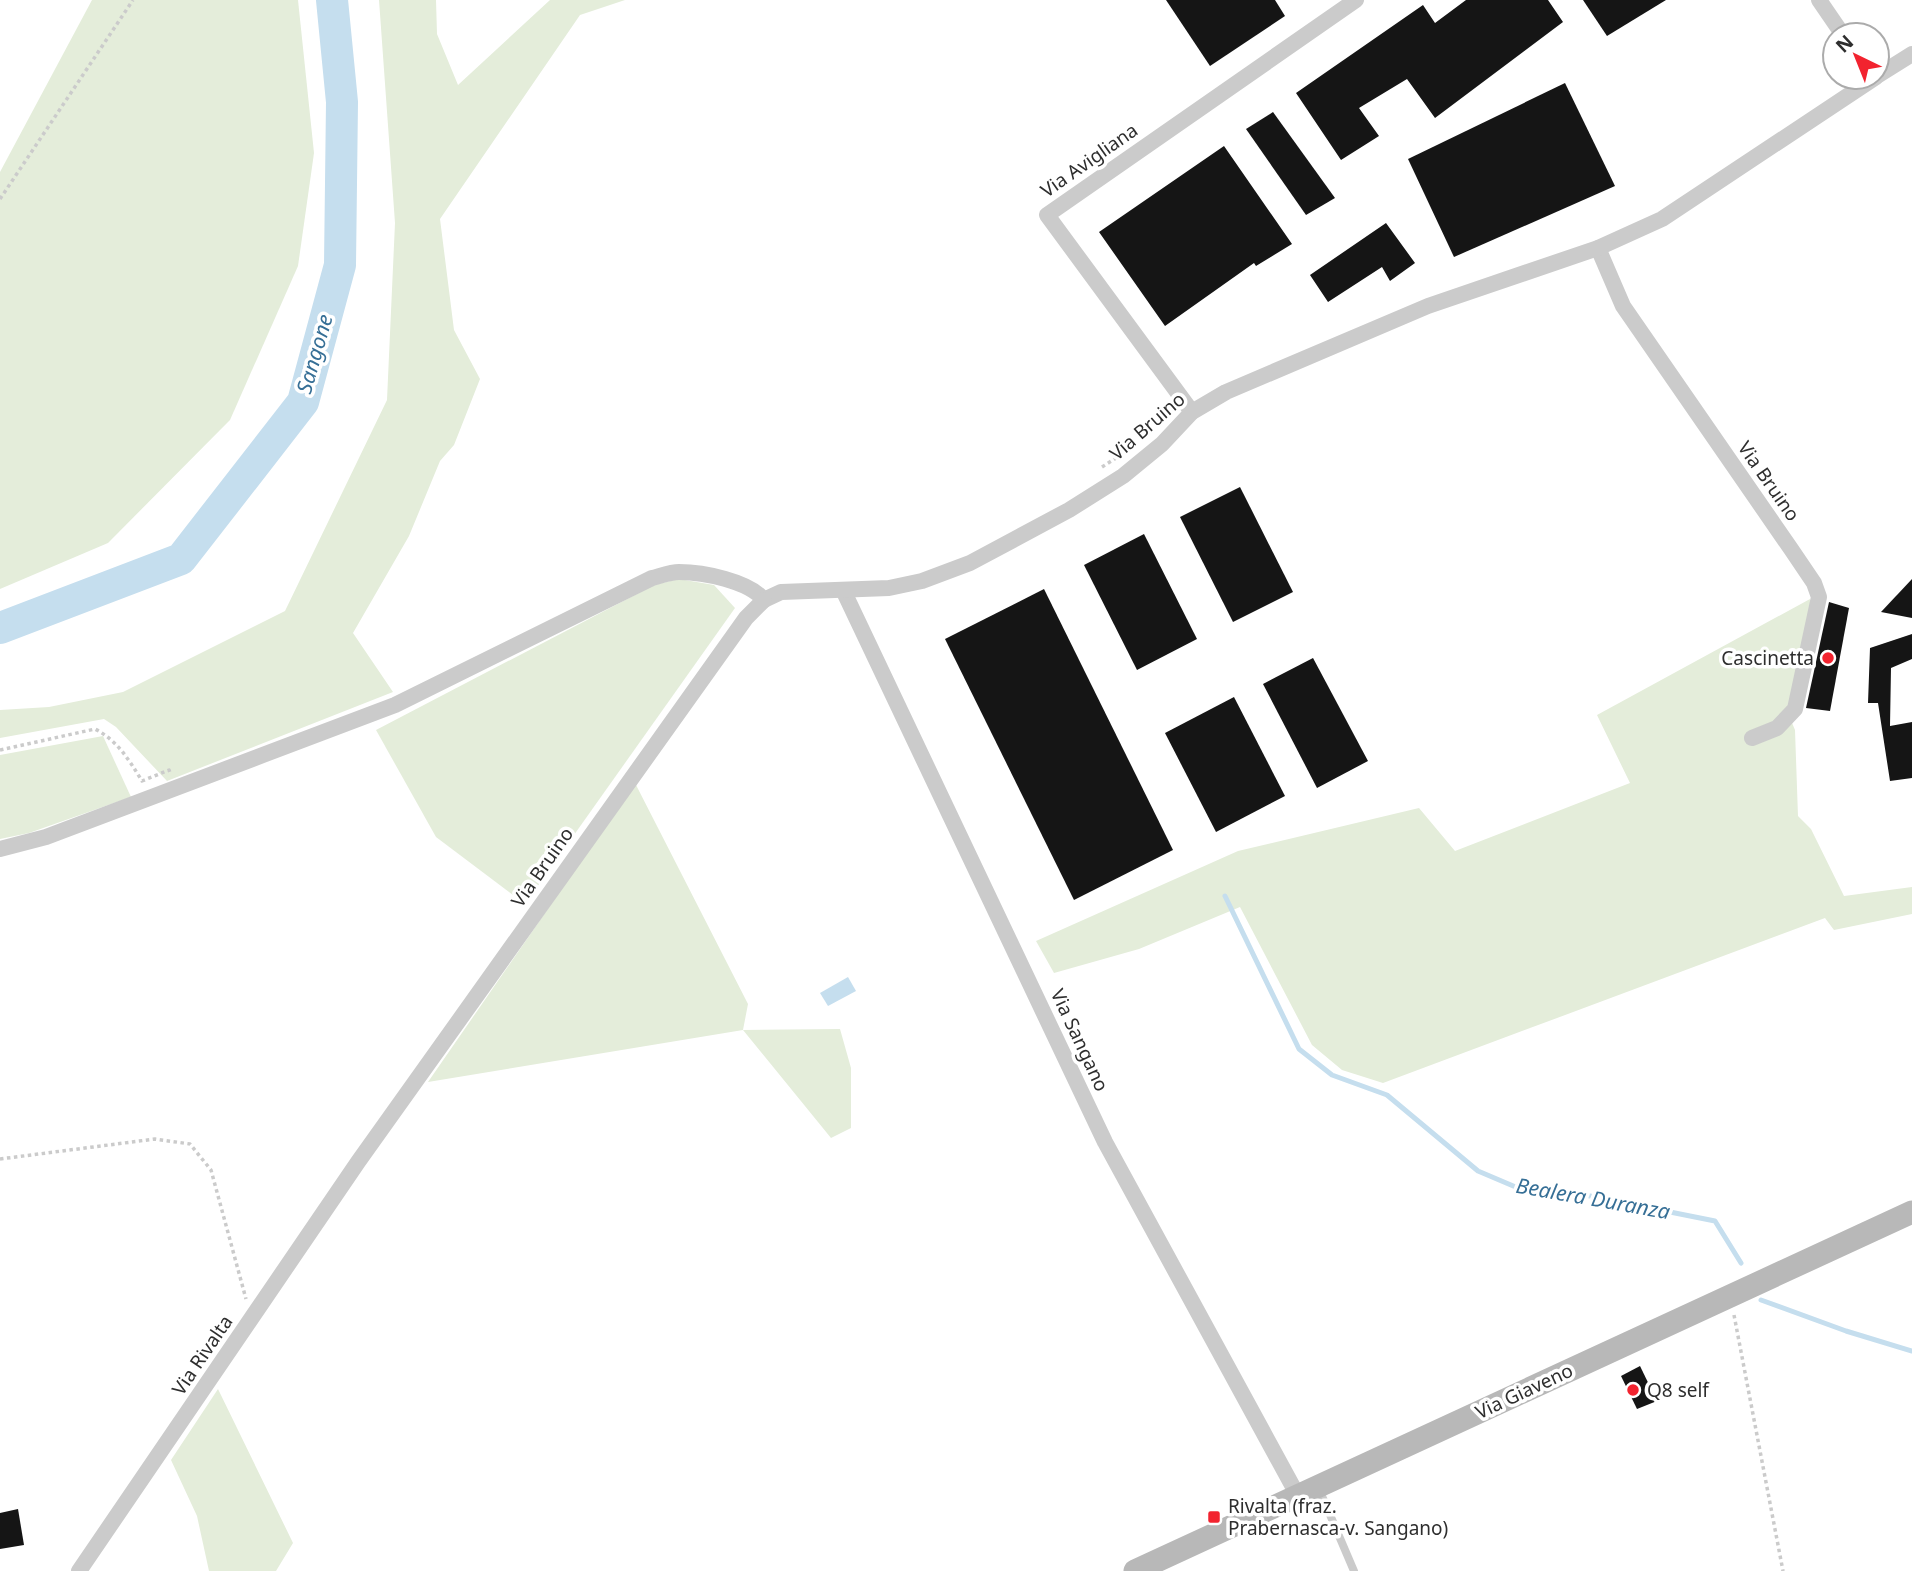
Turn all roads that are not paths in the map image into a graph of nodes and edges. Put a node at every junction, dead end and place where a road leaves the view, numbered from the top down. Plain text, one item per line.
1 (1356, 0) edge
2 (1819, 0) edge
3 (1833, 21) edge
4 (1912, 54) edge
5 (1891, 67) edge
6 (1854, 91) edge
7 (1598, 248) junction
8 (1192, 412) junction
9 (844, 592) junction
10 (764, 600) junction
11 (1752, 738) dead end
12 (0, 849) edge
13 (358, 1162) joint
14 (1912, 1212) edge
15 (1308, 1491) junction
16 (79, 1571) edge
17 (1135, 1571) edge
18 (1354, 1571) edge

1 - 8 street, Via Avigliana
2 - 3 street
4 - 5 street, Via Bruino
6 - 7 street, Via Bruino
7 - 8 street, Via Bruino
7 - 11 street, Via Bruino
8 - 9 street, Via Bruino
9 - 10 street, Via Bruino
9 - 15 street, Via Sangano
10 - 12 street
10 - 13 street, Via Bruino
13 - 16 street, Via Rivalta
14 - 15 main road, Via Giaveno
15 - 17 main road, Via Giaveno
15 - 18 lane

